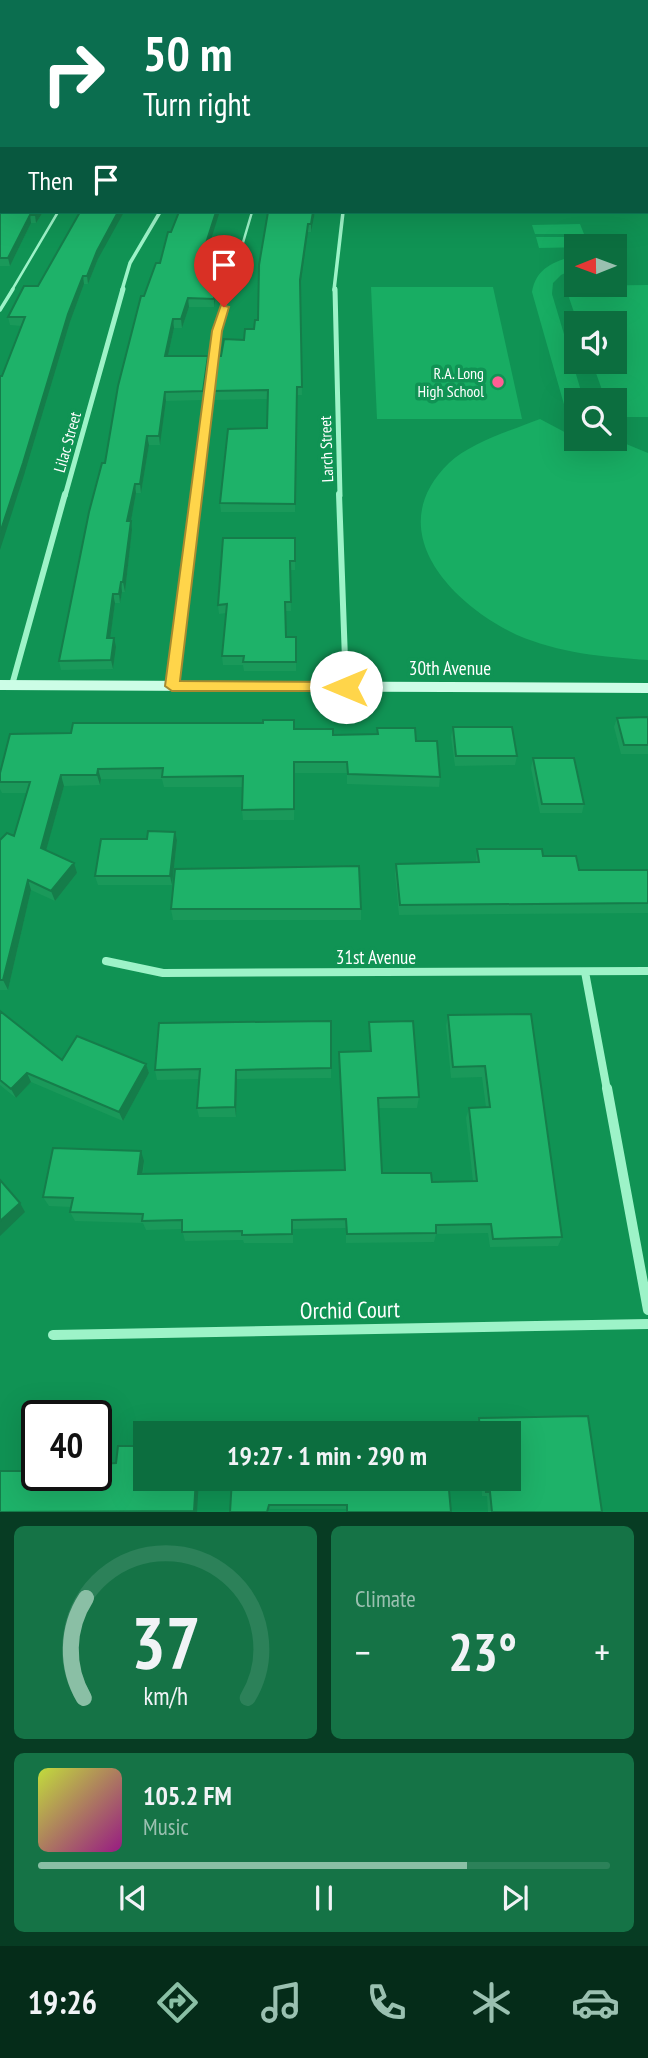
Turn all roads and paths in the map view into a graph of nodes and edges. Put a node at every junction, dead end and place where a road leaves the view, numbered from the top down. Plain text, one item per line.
1 (57, 214) edge
2 (159, 214) edge
3 (250, 214) edge
4 (343, 214) edge
5 (0, 310) edge
6 (6, 685) edge
7 (172, 686) junction
8 (346, 687) junction
9 (648, 688) edge
10 (106, 961) dead end
11 (648, 971) edge
12 (585, 972) junction
13 (648, 1310) edge
14 (648, 1324) edge
15 (53, 1335) dead end

1 - 5 lane
2 - 6 street, Lilac Street
3 - 7 lane
4 - 8 street, Larch Street
6 - 7 street, 30th Avenue
7 - 8 street, 30th Avenue
8 - 9 street, 30th Avenue
10 - 12 street, 31st Avenue
11 - 12 street, 31st Avenue
12 - 13 street
14 - 15 street, Orchid Court

